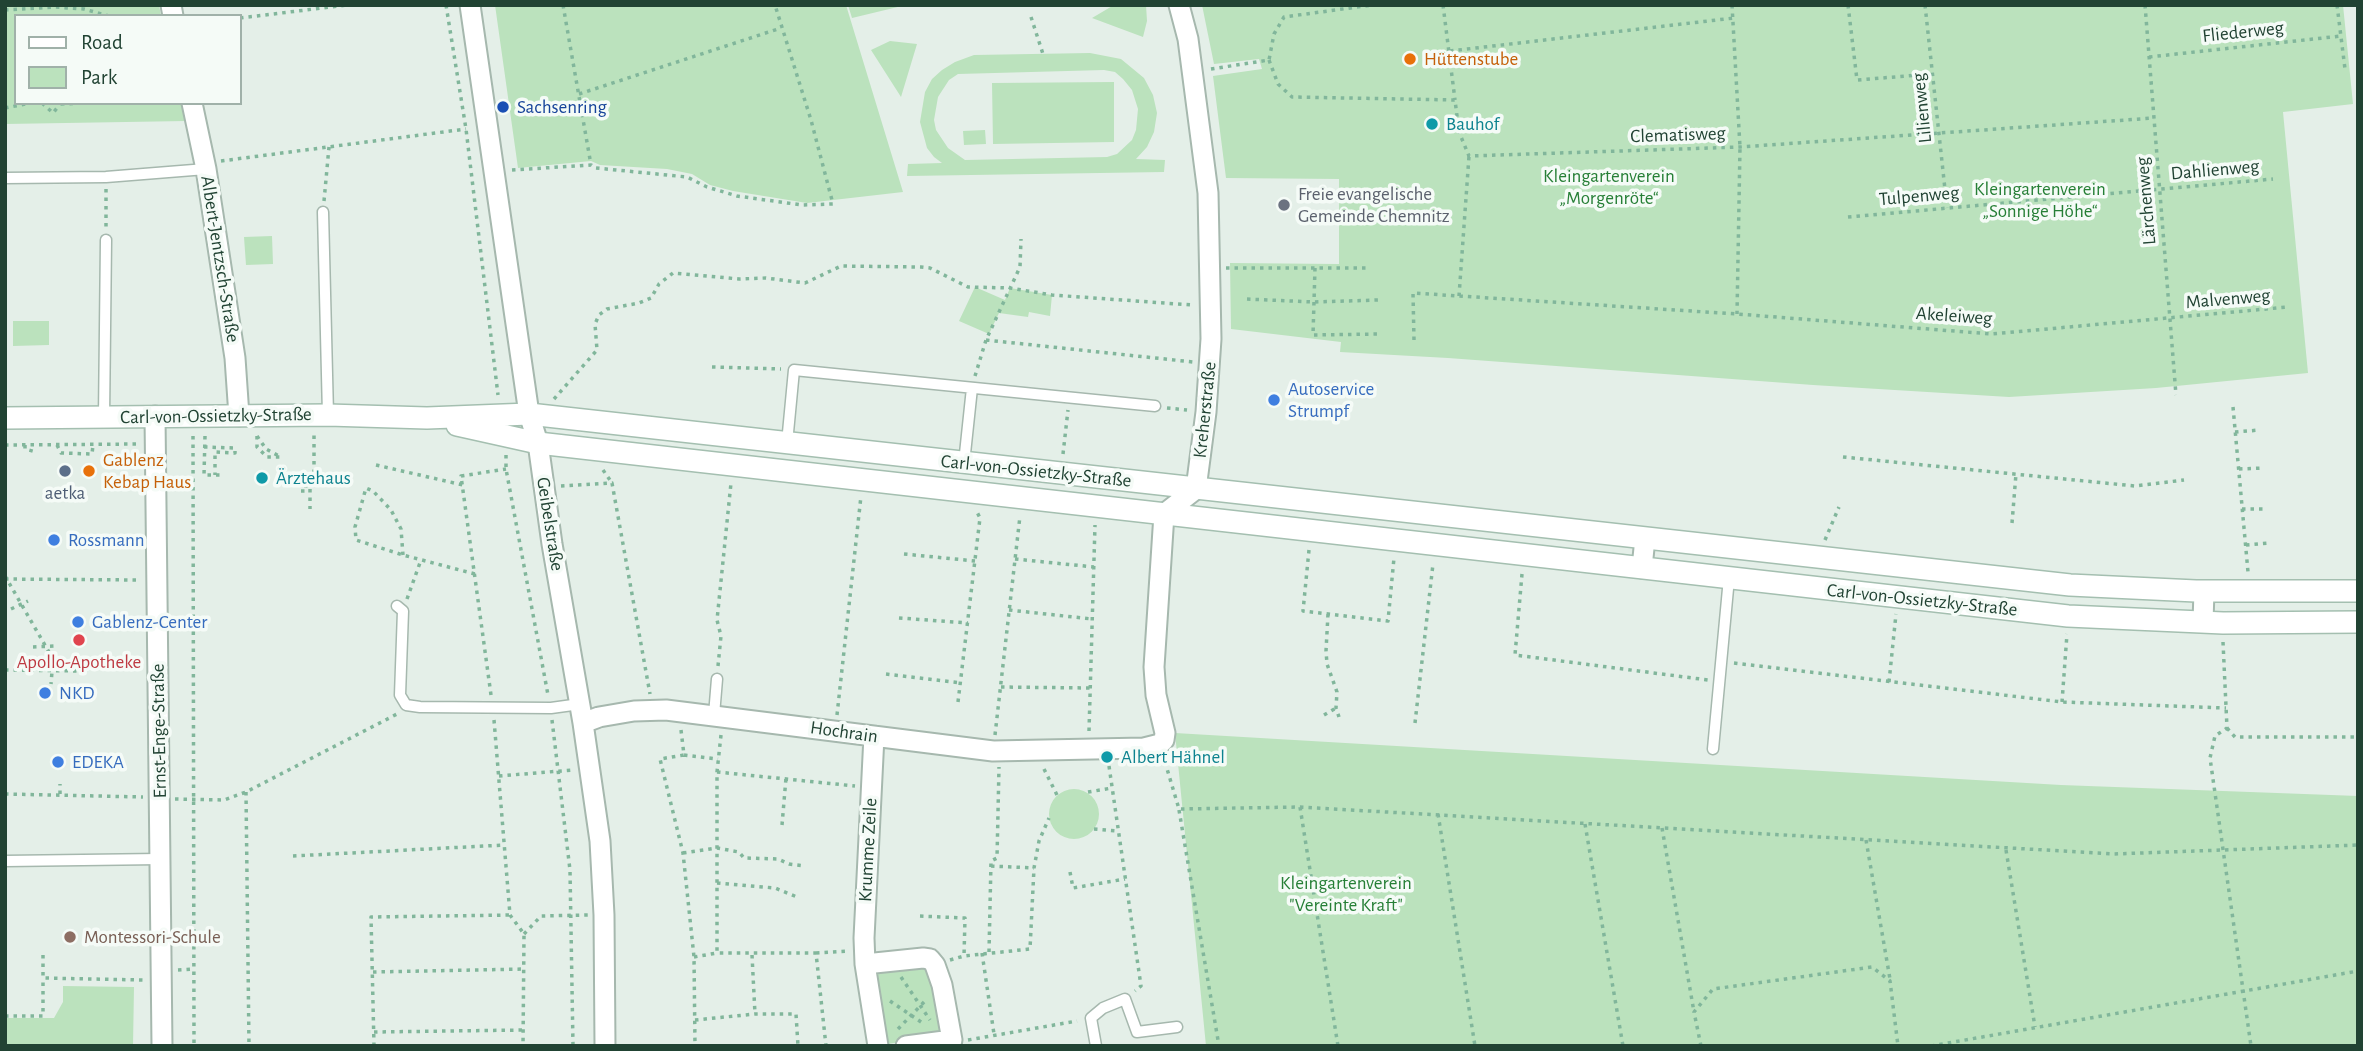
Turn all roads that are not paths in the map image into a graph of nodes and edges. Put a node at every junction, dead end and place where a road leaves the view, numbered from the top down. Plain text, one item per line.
1 (470, 5) edge
2 (1179, 5) edge
3 (192, 105) edge
4 (205, 166) junction
5 (5, 178) edge
6 (323, 212) road end
7 (106, 240) road end
8 (972, 388) junction
9 (1155, 406) road end
10 (328, 415) junction
11 (533, 415) junction
12 (155, 416) junction
13 (239, 416) junction
14 (104, 417) junction
15 (5, 418) edge
16 (502, 425) junction
17 (538, 443) junction
18 (788, 444) junction
19 (964, 464) junction
20 (1196, 489) junction
21 (1164, 514) junction
22 (1645, 538) junction
23 (1642, 568) junction
24 (1729, 578) junction
25 (2204, 591) junction
26 (2358, 592) edge
27 (400, 608) road end
28 (2213, 622) junction
29 (2358, 622) edge
30 (717, 679) road end
31 (581, 714) junction
32 (718, 715) junction
33 (874, 736) junction
34 (1713, 749) dead end
35 (160, 859) junction
36 (5, 861) edge
37 (865, 957) junction
38 (1177, 1027) dead end
39 (901, 1038) edge
40 (947, 1041) edge
41 (162, 1046) edge
42 (605, 1046) edge
43 (878, 1046) edge
44 (1096, 1046) edge

1 - 11 street, Geibelstraße
2 - 20 street, Kreherstraße
3 - 4 street, Albert-Jentzsch-Straße
4 - 5 lane
4 - 13 street, Albert-Jentzsch-Straße
6 - 10 lane
7 - 14 lane
8 - 9 lane
8 - 18 lane
8 - 19 lane
10 - 13 street, Carl-von-Ossietzky-Straße
10 - 16 street, Carl-von-Ossietzky-Straße
11 - 16 street, Carl-von-Ossietzky-Straße
11 - 17 street, Geibelstraße
11 - 18 street, Carl-von-Ossietzky-Straße
12 - 13 street, Carl-von-Ossietzky-Straße
12 - 14 street, Carl-von-Ossietzky-Straße
12 - 35 street, Ernst-Enge-Straße
14 - 15 street, Carl-von-Ossietzky-Straße
16 - 17 street, Carl-von-Ossietzky-Straße
17 - 21 street, Carl-von-Ossietzky-Straße
17 - 31 street, Geibelstraße
18 - 19 street, Carl-von-Ossietzky-Straße
19 - 20 street, Carl-von-Ossietzky-Straße
20 - 21 street
20 - 22 street, Carl-von-Ossietzky-Straße
21 - 23 street, Carl-von-Ossietzky-Straße
21 - 33 street, Hochrain
22 - 23 street
22 - 25 street, Carl-von-Ossietzky-Straße
23 - 24 street, Carl-von-Ossietzky-Straße
24 - 28 street, Carl-von-Ossietzky-Straße
24 - 34 lane
25 - 26 street, Carl-von-Ossietzky-Straße
25 - 28 street
27 - 31 lane
28 - 29 street, Carl-von-Ossietzky-Straße
30 - 32 lane
31 - 32 street, Hochrain
31 - 42 street, Geibelstraße
32 - 33 street, Hochrain
33 - 37 street, Krumme Zeile
35 - 36 lane
35 - 41 street, Ernst-Enge-Straße
37 - 40 street
37 - 43 street, Krumme Zeile
38 - 44 lane
39 - 40 street

